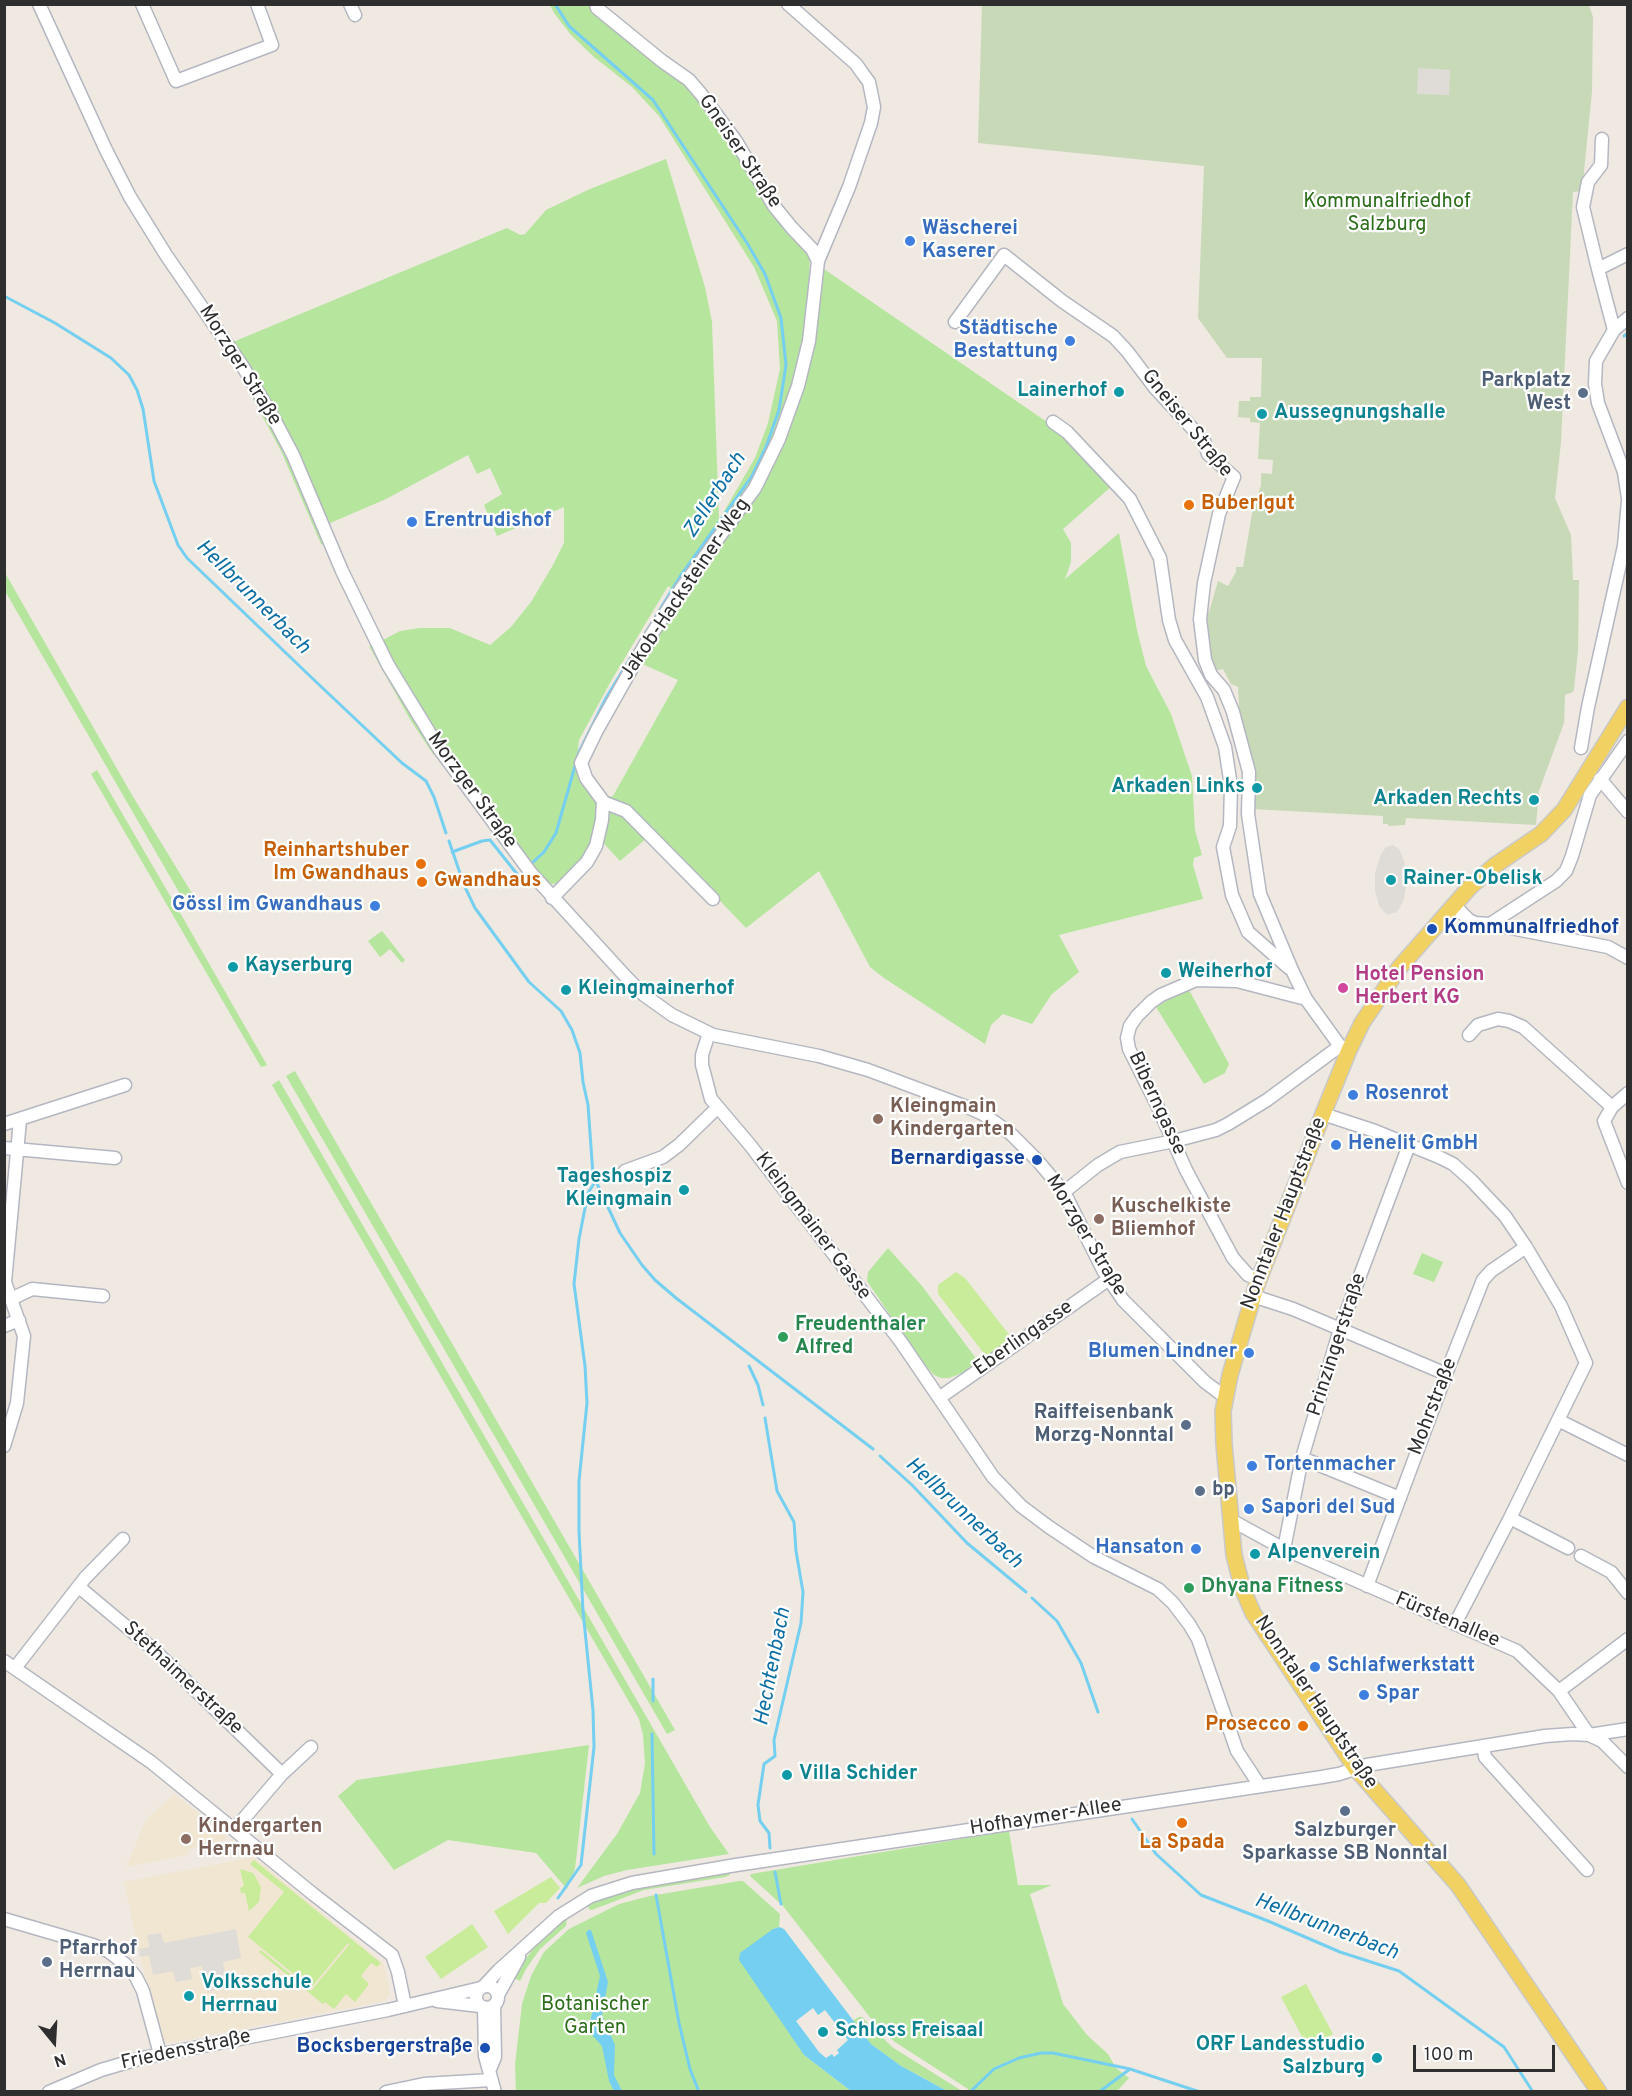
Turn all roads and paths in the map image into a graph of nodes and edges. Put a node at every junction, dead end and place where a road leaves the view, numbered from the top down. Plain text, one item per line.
1 (39, 4) edge
2 (142, 4) edge
3 (257, 4) edge
4 (596, 4) edge
5 (788, 4) edge
6 (1602, 139) dead end
7 (1628, 254) edge
8 (818, 261) junction
9 (1598, 269) junction
10 (1628, 318) edge
11 (955, 322) dead end
12 (1614, 330) junction
13 (1053, 422) dead end
14 (1626, 472) edge
15 (1628, 500) edge
16 (1628, 707) edge
17 (1628, 741) edge
18 (1581, 748) dead end
19 (1600, 778) junction
20 (603, 802) junction
21 (1628, 812) edge
22 (552, 898) junction
23 (713, 899) dead end
24 (1454, 905) junction
25 (1490, 924) junction
26 (1628, 958) edge
27 (1292, 970) junction
28 (1306, 999) junction
29 (709, 1033) junction
30 (1469, 1035) dead end
31 (1344, 1048) junction
32 (125, 1084) dead end
33 (1628, 1093) edge
34 (718, 1107) junction
35 (1612, 1107) junction
36 (1323, 1114) junction
37 (20, 1120) junction
38 (4, 1124) edge
39 (1174, 1141) junction
40 (1409, 1146) junction
41 (4, 1148) edge
42 (18, 1149) junction
43 (115, 1158) dead end
44 (625, 1171) dead end
45 (1628, 1183) edge
46 (1064, 1192) junction
47 (1526, 1247) junction
48 (1109, 1279) junction
49 (1259, 1279) junction
50 (104, 1296) dead end
51 (1253, 1296) junction
52 (11, 1299) junction
53 (19, 1320) junction
54 (4, 1326) edge
55 (1340, 1329) junction
56 (1446, 1374) junction
57 (1225, 1397) junction
58 (939, 1398) junction
59 (1558, 1420) junction
60 (4, 1446) edge
61 (1628, 1455) edge
62 (1302, 1458) junction
63 (1400, 1497) junction
64 (1510, 1518) junction
65 (1231, 1520) junction
66 (123, 1539) dead end
67 (1568, 1548) dead end
68 (1284, 1549) junction
69 (1581, 1556) dead end
70 (1367, 1586) junction
71 (79, 1587) junction
72 (1628, 1593) edge
73 (1455, 1624) junction
74 (1628, 1639) edge
75 (10, 1665) edge
76 (1559, 1691) junction
77 (1628, 1729) edge
78 (1589, 1735) junction
79 (1483, 1746) junction
80 (311, 1747) dead end
81 (1628, 1767) edge
82 (1356, 1769) junction
83 (282, 1774) junction
84 (1260, 1786) junction
85 (235, 1829) junction
86 (1587, 1870) dead end
87 (4, 1919) edge
88 (522, 1950) junction
89 (482, 1987) junction
90 (433, 2000) junction
91 (489, 2003) junction
92 (405, 2006) junction
93 (160, 2054) junction
94 (492, 2080) edge
95 (52, 2091) edge
96 (386, 2091) edge
97 (1599, 2091) edge

1 - 22 street, Morzger Straße
2 - 3 street
4 - 8 street, Gneiser Straße
5 - 8 street
6 - 9 street
7 - 9 street
8 - 20 street, Jakob-Hacksteiner-Weg
9 - 12 street
10 - 12 street
11 - 27 street, Gneiser Straße
12 - 14 street
13 - 27 street, Gneiser Straße
14 - 15 street
15 - 18 street
16 - 24 main road, Nonntaler Hauptstraße
17 - 19 street
19 - 21 street
19 - 25 street
20 - 22 street
20 - 23 street
22 - 29 street, Morzger Straße
24 - 25 street
24 - 31 main road, Nonntaler Hauptstraße
25 - 26 street
27 - 28 street, Gneiser Straße
28 - 31 street, Gneiser Straße
28 - 39 street, Biberngasse
29 - 34 street, Kleingmainer Gasse
29 - 46 street, Morzger Straße
30 - 35 street
31 - 36 main road, Nonntaler Hauptstraße
31 - 39 street
32 - 37 street
33 - 35 street
34 - 44 street
34 - 58 street, Kleingmainer Gasse
35 - 45 street
36 - 40 street
36 - 49 main road, Nonntaler Hauptstraße
37 - 38 street
37 - 42 street
39 - 46 street
39 - 49 street, Biberngasse
40 - 47 street
40 - 55 street, Prinzingerstraße
41 - 42 street
42 - 43 street
42 - 52 street
46 - 48 street, Morzger Straße
47 - 56 street, Mohrstraße
47 - 59 street
48 - 57 street, Morzger Straße
48 - 58 street, Eberlingasse
49 - 51 main road, Nonntaler Hauptstraße
50 - 52 street
51 - 55 street
51 - 57 main road, Nonntaler Hauptstraße
52 - 53 street
53 - 54 street
53 - 60 street
55 - 56 street
55 - 62 street, Prinzingerstraße
56 - 63 street, Mohrstraße
57 - 65 main road, Nonntaler Hauptstraße
58 - 84 street, Kleingmainer Gasse
59 - 61 street
59 - 64 street
62 - 63 street
62 - 68 street, Prinzingerstraße
63 - 70 street, Mohrstraße
64 - 67 street
64 - 73 street
65 - 68 street, Fürstenallee
65 - 82 main road, Nonntaler Hauptstraße
66 - 71 street
68 - 70 street, Fürstenallee
69 - 72 street
70 - 73 street, Fürstenallee
71 - 75 street
71 - 83 street, Stethaimerstraße
73 - 76 street, Fürstenallee
74 - 76 street
75 - 85 street
76 - 78 street, Fürstenallee
77 - 78 street, Hofhaymer-Allee
78 - 79 street, Hofhaymer-Allee
78 - 81 street, Fürstenallee
79 - 82 street, Hofhaymer-Allee
79 - 86 street
80 - 83 street
82 - 84 street, Hofhaymer-Allee
82 - 97 main road, Nonntaler Hauptstraße
83 - 85 street
84 - 88 street, Hofhaymer-Allee
85 - 92 street
87 - 93 street
88 - 89 street, Hofhaymer-Allee
88 - 91 street, Hofhaymer-Allee
89 - 90 street, Friedensstraße
89 - 91 street
89 - 91 street
90 - 91 street, Friedensstraße
90 - 92 street, Friedensstraße
91 - 94 street
92 - 93 street, Friedensstraße
93 - 95 street, Friedensstraße
94 - 96 street

